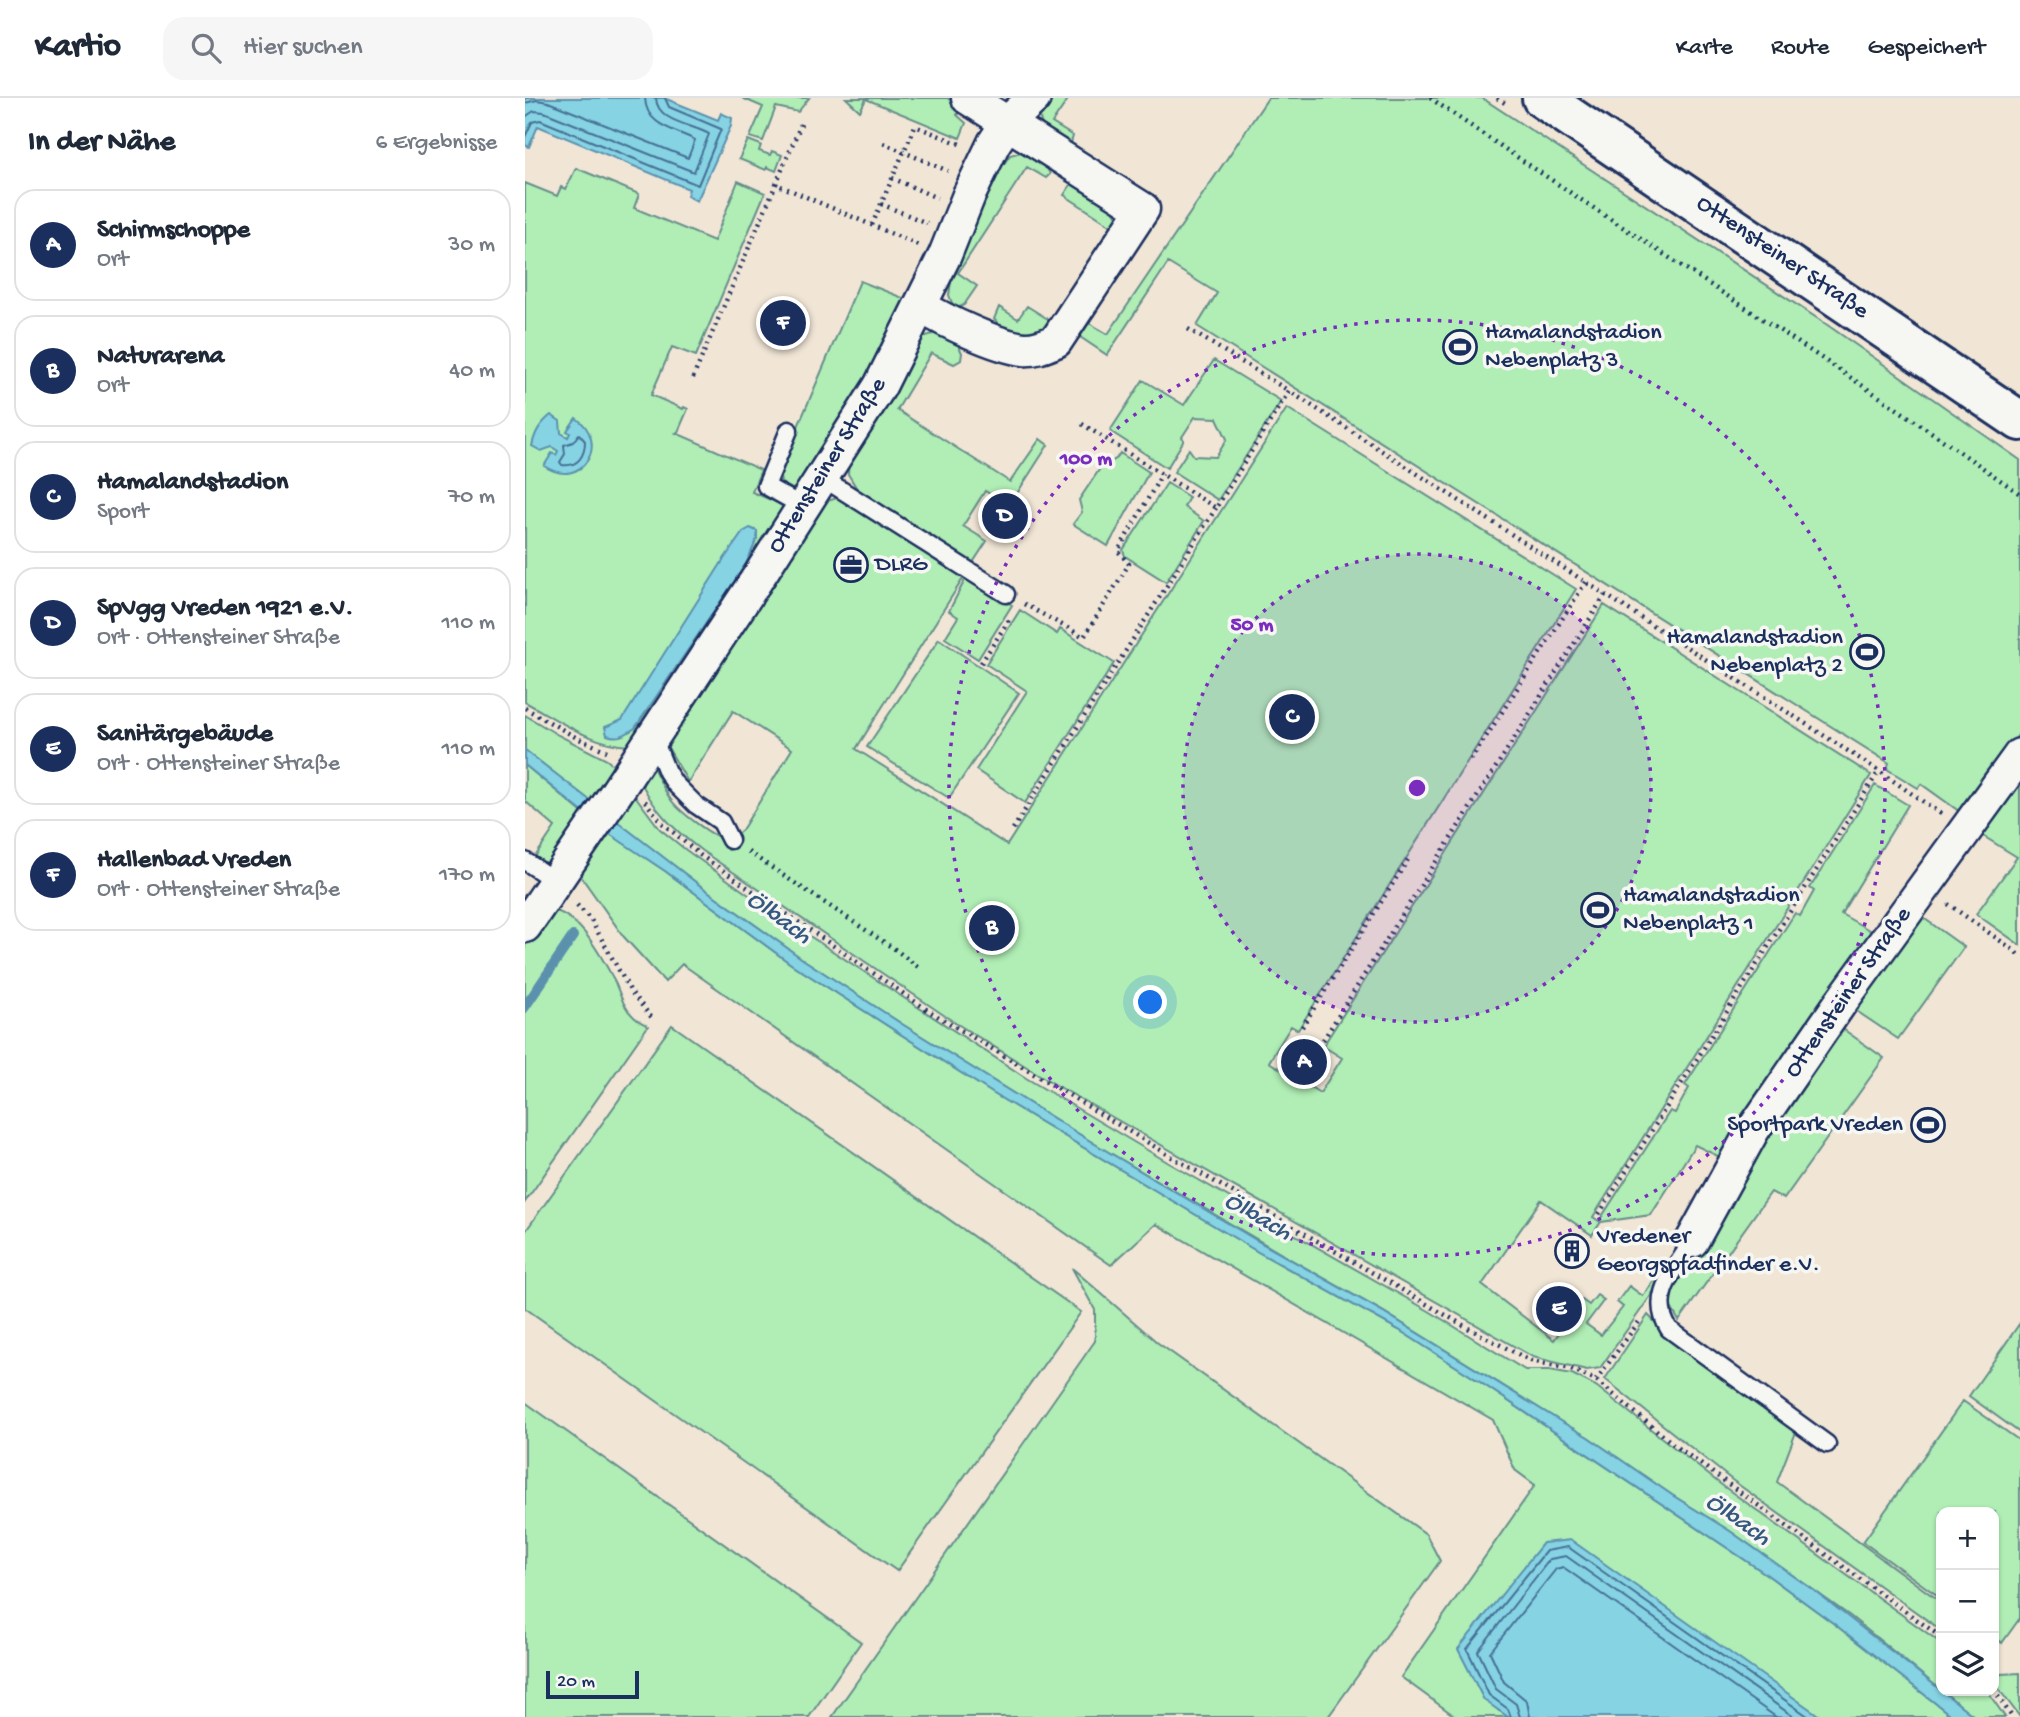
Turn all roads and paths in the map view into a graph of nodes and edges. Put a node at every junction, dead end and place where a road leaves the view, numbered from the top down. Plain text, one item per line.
1 (968, 98) edge
2 (1034, 98) edge
3 (1430, 98) edge
4 (1542, 98) edge
5 (1010, 110) edge
6 (801, 124) dead end
7 (883, 143) dead end
8 (964, 146) dead end
9 (904, 153) junction
10 (953, 173) dead end
11 (892, 178) junction
12 (776, 184) junction
13 (941, 200) dead end
14 (881, 204) junction
15 (931, 224) dead end
16 (872, 225) junction
17 (921, 247) dead end
18 (920, 306) junction
19 (1188, 328) dead end
20 (692, 378) dead end
21 (1289, 391) junction
22 (2020, 421) edge
23 (1082, 424) dead end
24 (789, 430) dead end
25 (1162, 474) junction
26 (821, 477) junction
27 (2020, 494) edge
28 (802, 506) junction
29 (1216, 508) junction
30 (1586, 582) junction
31 (1605, 595) junction
32 (1013, 598) joint
33 (1014, 612) dead end
34 (981, 663) dead end
35 (525, 708) edge
36 (653, 737) junction
37 (2020, 755) edge
38 (1471, 760) dead end
39 (1879, 771) junction
40 (623, 783) junction
41 (1013, 829) dead end
42 (1966, 831) junction
43 (730, 840) joint
44 (1409, 858) dead end
45 (525, 861) edge
46 (555, 881) junction
47 (1923, 888) junction
48 (525, 926) edge
49 (2020, 957) edge
50 (918, 967) dead end
51 (652, 1018) dead end
52 (1302, 1027) dead end
53 (1323, 1040) dead end
54 (1599, 1214) dead end
55 (1692, 1241) joint
56 (1659, 1304) junction
57 (1596, 1380) junction
58 (1827, 1444) dead end
59 (1936, 1633) edge
60 (1998, 1696) edge
61 (2012, 1717) edge

1 - 5 street
2 - 5 street, Ottensteiner Straße
3 - 27 path
4 - 22 main road, Ottensteiner Straße
5 - 18 street, Ottensteiner Straße
5 - 18 street
6 - 12 path
7 - 9 path
8 - 9 path
9 - 10 path
9 - 11 path
11 - 13 path
11 - 14 path
12 - 16 path
12 - 20 path
14 - 15 path
14 - 16 path
16 - 17 path
18 - 26 street, Ottensteiner Straße
19 - 21 path
21 - 29 path
21 - 30 path
23 - 25 path
24 - 28 lane
25 - 29 path
25 - 32 path
26 - 28 street, Ottensteiner Straße
26 - 32 lane
28 - 36 street, Ottensteiner Straße
29 - 41 path
30 - 31 path
30 - 38 path
31 - 39 path
31 - 53 path
33 - 34 path
35 - 40 path
36 - 40 street, Ottensteiner Straße
36 - 43 lane
37 - 42 street, Ottensteiner Straße
39 - 42 path
39 - 54 path
40 - 46 street, Ottensteiner Straße
40 - 57 path
42 - 47 street, Ottensteiner Straße
43 - 50 path
44 - 52 path
45 - 46 lane
46 - 48 street, Ottensteiner Straße
46 - 51 path
47 - 49 path
47 - 55 street, Ottensteiner Straße
55 - 56 lane
56 - 57 path
56 - 58 lane
57 - 59 path
60 - 61 path

